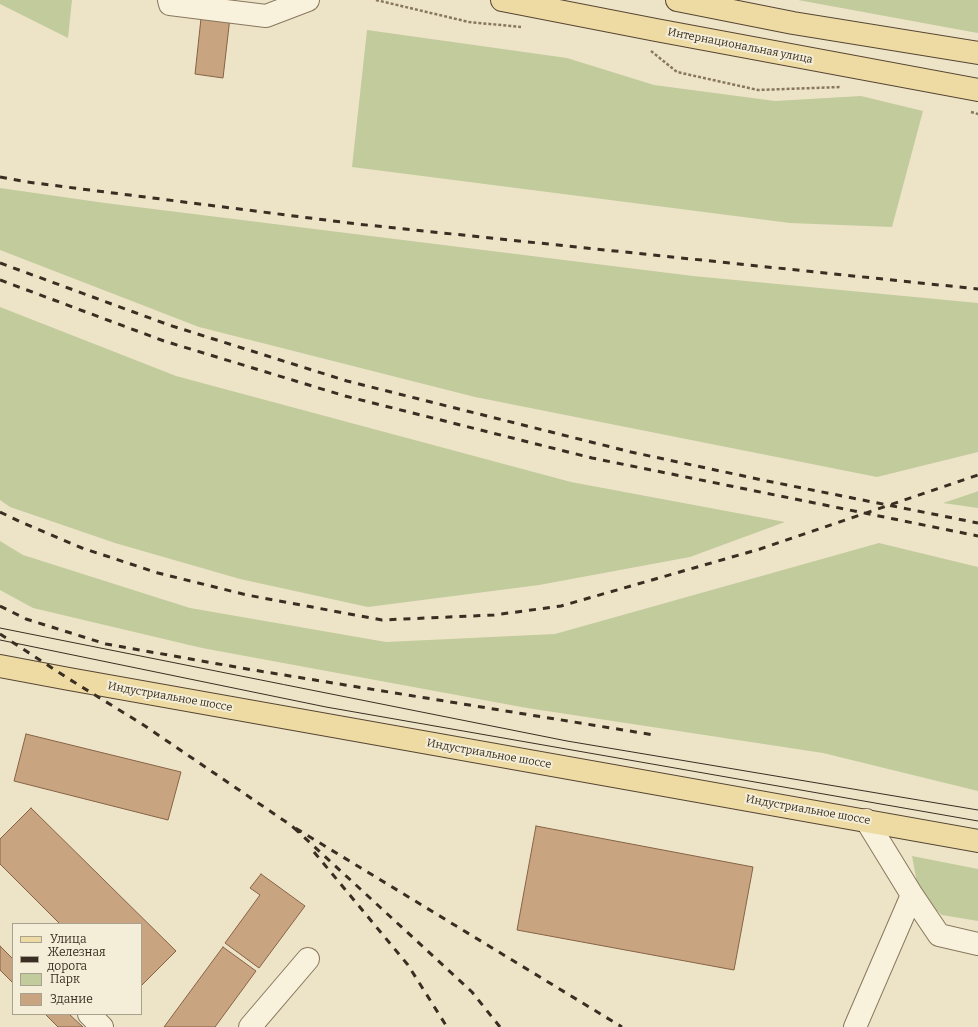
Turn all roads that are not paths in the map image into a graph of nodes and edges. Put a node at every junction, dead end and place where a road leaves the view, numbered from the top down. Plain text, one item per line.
1 (169, 0) edge
2 (308, 0) edge
3 (502, 0) edge
4 (677, 0) edge
5 (978, 53) edge
6 (978, 90) edge
7 (0, 666) edge
8 (866, 820) junction
9 (978, 841) edge
10 (912, 895) junction
11 (978, 944) edge
12 (308, 959) dead end
13 (90, 1015) edge
14 (102, 1027) edge
15 (250, 1027) edge
16 (856, 1027) edge

1 - 2 street
3 - 6 main road, Интернациональная улица
4 - 5 main road
7 - 8 main road, Индустриальное шоссе
8 - 9 main road, Индустриальное шоссе
8 - 10 street
10 - 11 street
10 - 16 street
12 - 15 street
13 - 14 street

